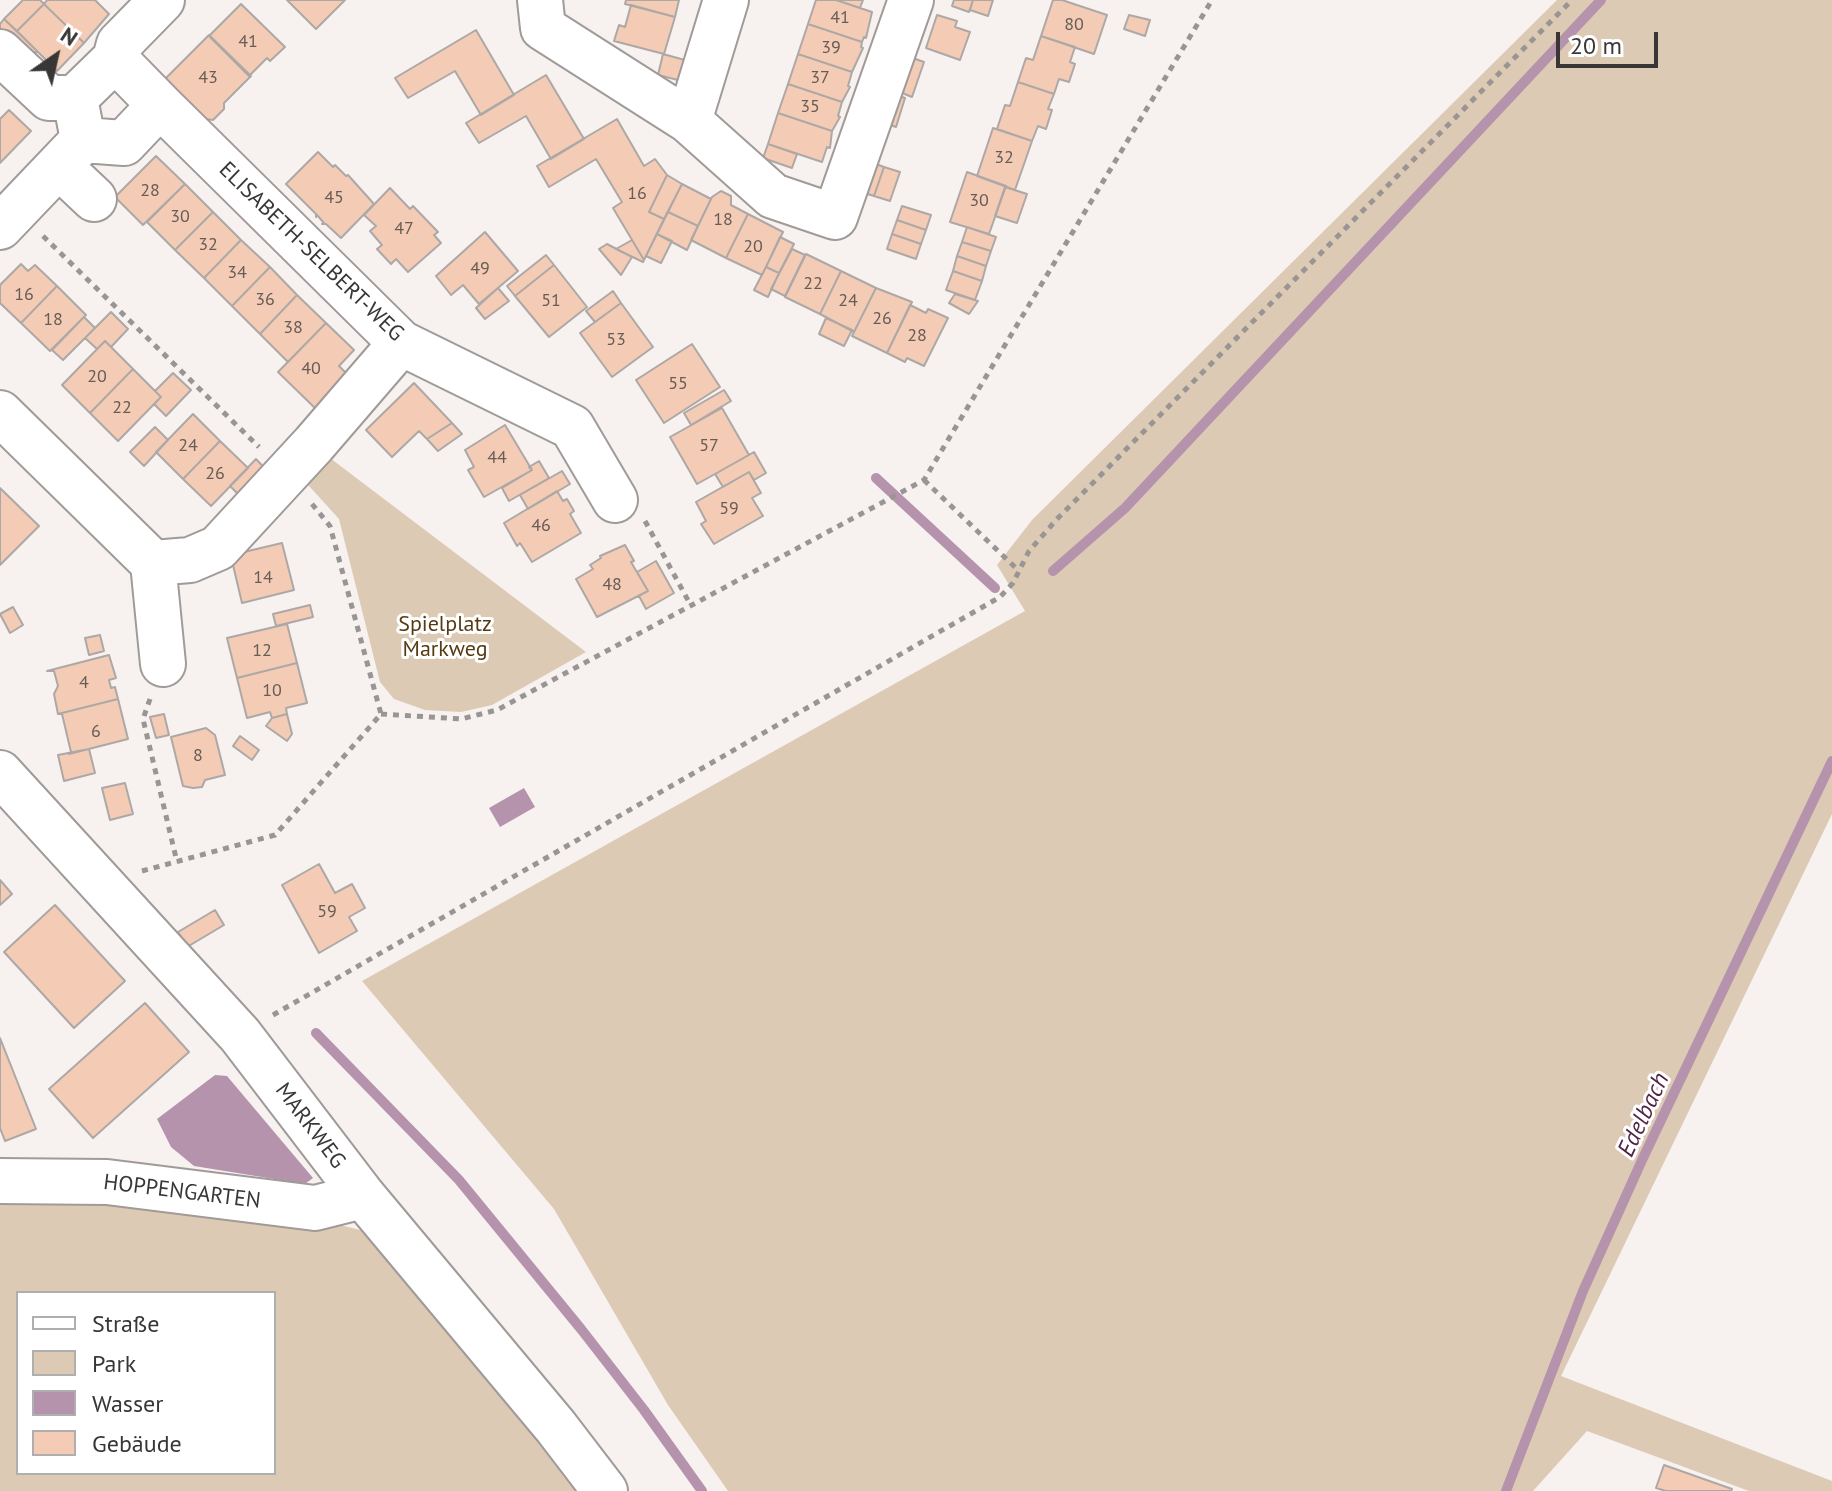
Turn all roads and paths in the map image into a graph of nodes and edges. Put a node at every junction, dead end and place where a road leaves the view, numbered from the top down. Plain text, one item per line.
1 (162, 0) edge
2 (540, 0) edge
3 (726, 0) edge
4 (911, 0) edge
5 (1212, 0) edge
6 (1572, 0) edge
7 (0, 52) edge
8 (115, 59) junction
9 (75, 98) junction
10 (160, 105) junction
11 (689, 121) junction
12 (71, 153) junction
13 (94, 199) dead end
14 (8, 219) edge
15 (401, 343) junction
16 (0, 413) edge
17 (287, 475) junction
18 (924, 480) junction
19 (615, 500) joint
20 (153, 563) junction
21 (1019, 572) junction
22 (690, 604) junction
23 (163, 664) joint
24 (381, 714) junction
25 (0, 773) edge
26 (177, 862) junction
27 (97, 883) junction
28 (240, 1035) junction
29 (0, 1181) edge
30 (363, 1196) junction
31 (605, 1491) edge

1 - 8 street
2 - 11 street
3 - 11 street
4 - 11 street
5 - 18 path
6 - 21 path
7 - 9 street
8 - 9 street
8 - 10 street, ELISABETH-SELBERT-WEG
9 - 12 street
10 - 12 street
10 - 15 street, ELISABETH-SELBERT-WEG
12 - 13 street
12 - 14 street
14 - 17 path
15 - 17 street
15 - 19 street, ELISABETH-SELBERT-WEG
16 - 20 street
17 - 20 street
17 - 24 path
18 - 21 path
18 - 22 path
19 - 22 path
20 - 23 street
21 - 28 path
22 - 24 path
23 - 26 path
24 - 26 path
25 - 27 street, MARKWEG
26 - 27 path
27 - 28 street, MARKWEG
28 - 30 street, MARKWEG
29 - 30 street, HOPPENGARTEN
30 - 31 street, MARKWEG

